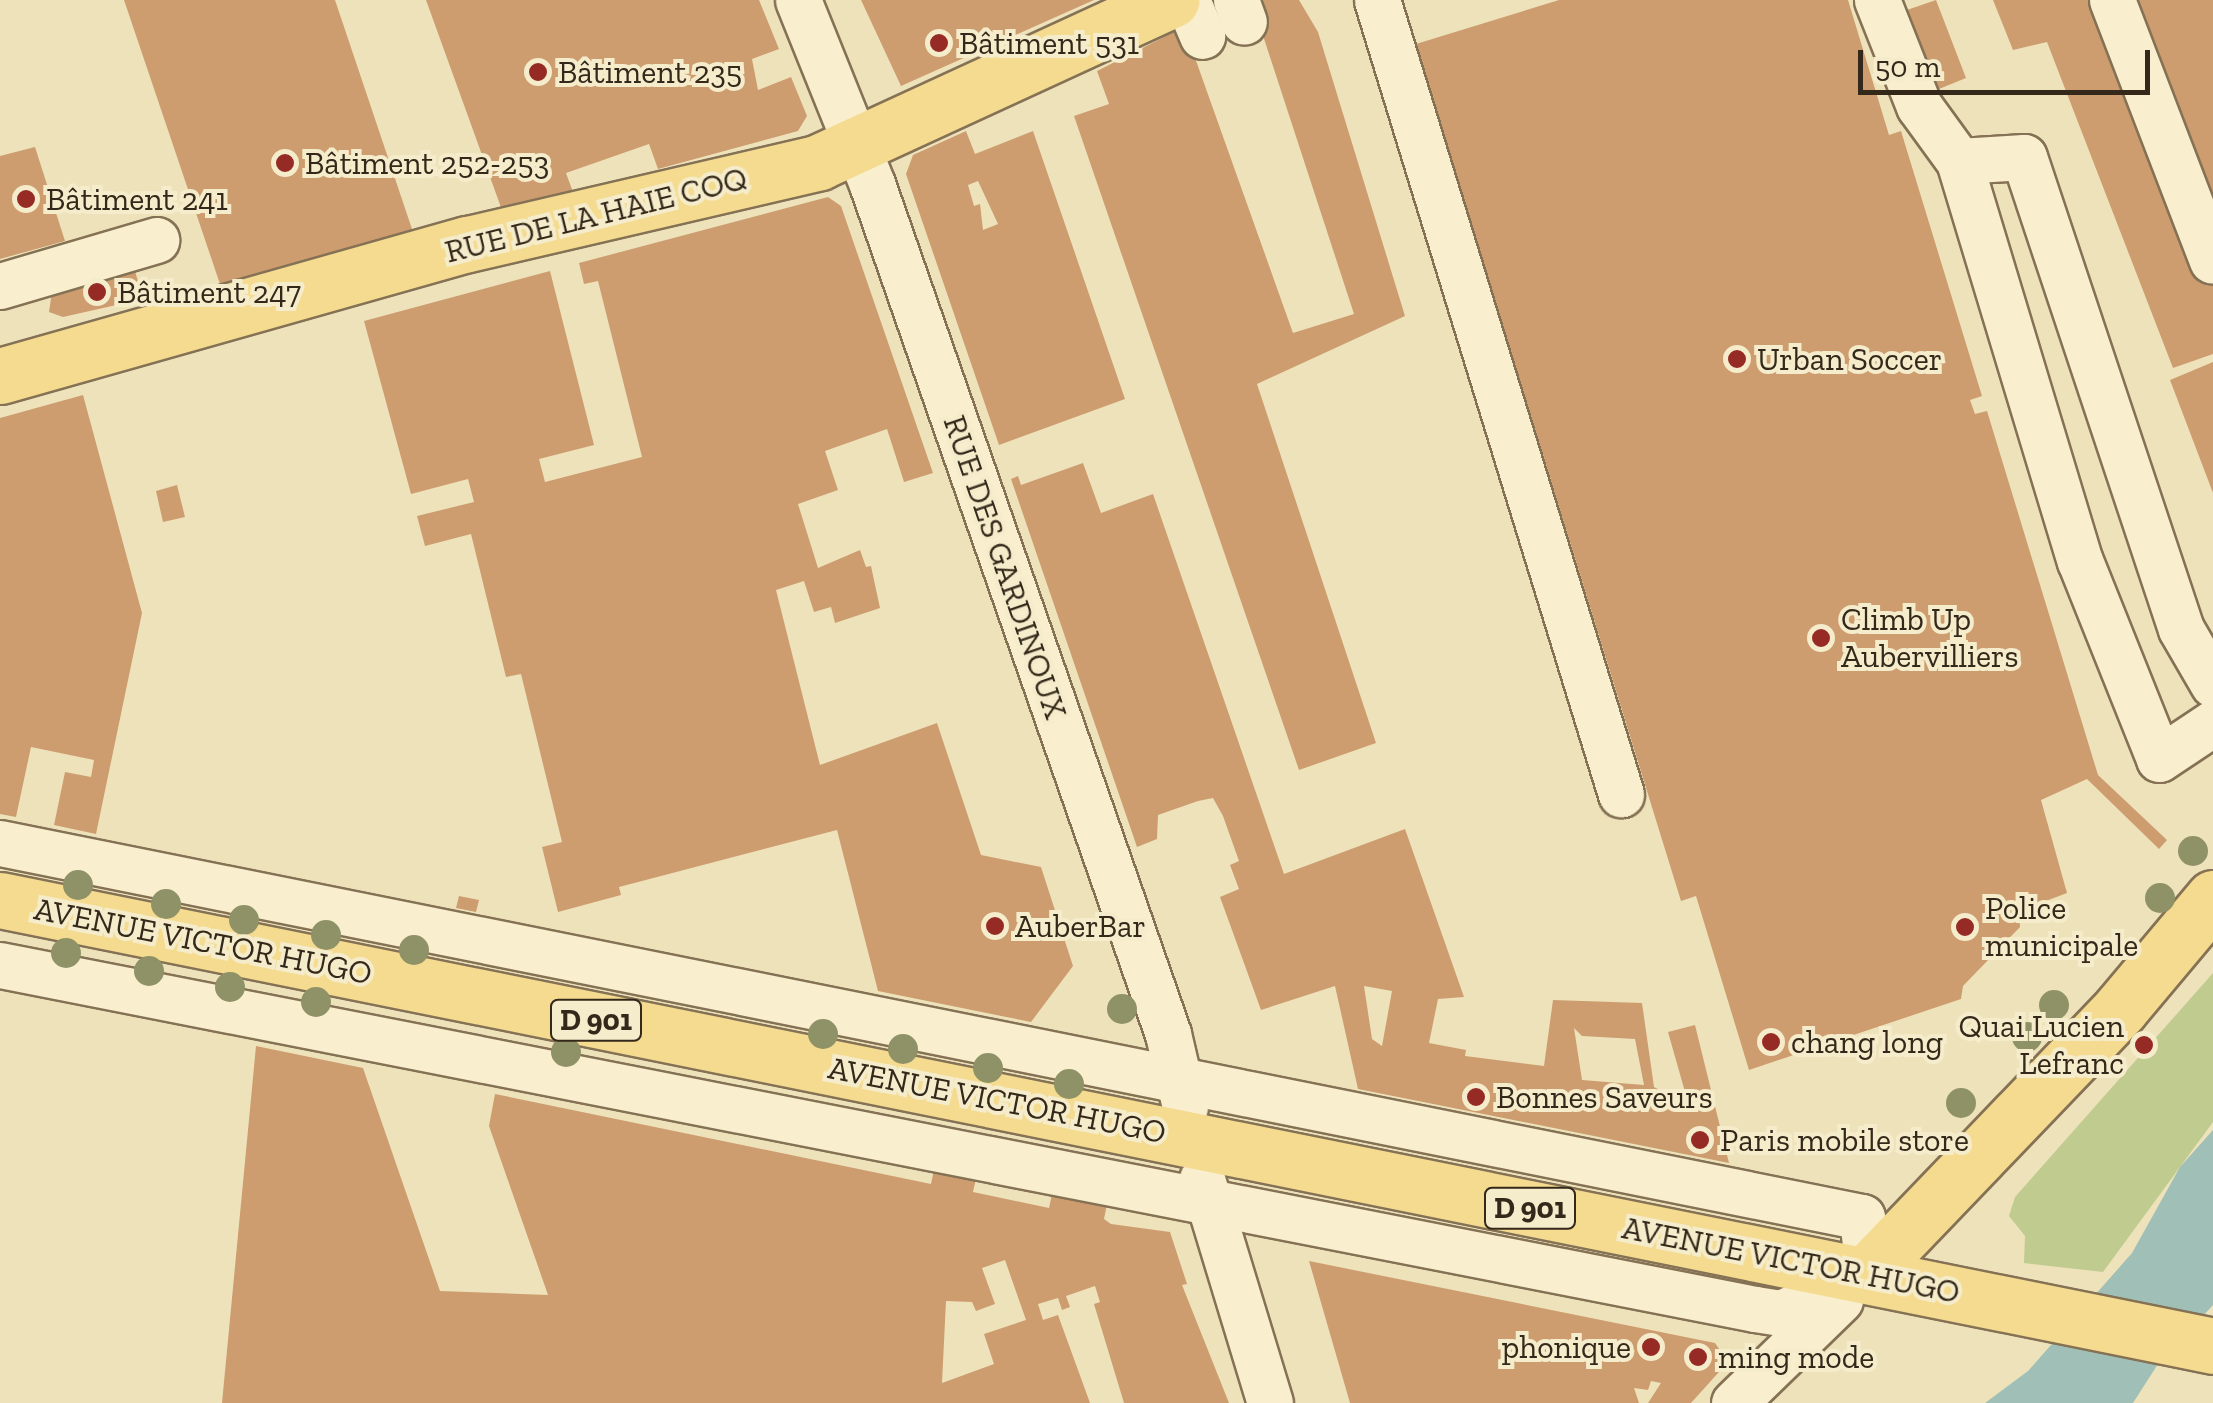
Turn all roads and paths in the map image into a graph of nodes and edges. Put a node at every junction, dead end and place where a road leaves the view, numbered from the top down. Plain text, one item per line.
1 (798, 0) edge
2 (1376, 0) edge
3 (1878, 0) edge
4 (2112, 0) edge
5 (1187, 12) edge
6 (858, 146) junction
7 (1959, 161) junction
8 (156, 240) dead end
9 (2212, 260) edge
10 (0, 286) edge
11 (0, 376) edge
12 (2213, 684) edge
13 (2213, 723) edge
14 (1621, 794) dead end
15 (0, 844) edge
16 (2213, 898) edge
17 (0, 900) edge
18 (0, 965) edge
19 (1178, 1079) junction
20 (1192, 1140) junction
21 (1208, 1202) junction
22 (1868, 1272) junction
23 (2213, 1346) edge
24 (1270, 1403) edge
25 (1734, 1403) edge

1 - 6 street, RUE DES GARDINOUX
2 - 14 street
3 - 7 street
4 - 9 street
5 - 6 main road, RUE DE LA HAIE COQ
6 - 11 main road, RUE DE LA HAIE COQ
6 - 19 street, RUE DES GARDINOUX
7 - 12 street
7 - 13 street
8 - 10 street
15 - 19 street
16 - 22 main road
17 - 20 main road, AVENUE VICTOR HUGO / D 901
18 - 21 street
19 - 20 street, RUE DES GARDINOUX
19 - 22 street
20 - 21 street, RUE DES GARDINOUX
20 - 22 main road, AVENUE VICTOR HUGO / D 901
21 - 22 street
21 - 24 street, RUE DES GARDINOUX
22 - 23 main road, AVENUE VICTOR HUGO / D 901
22 - 25 street

